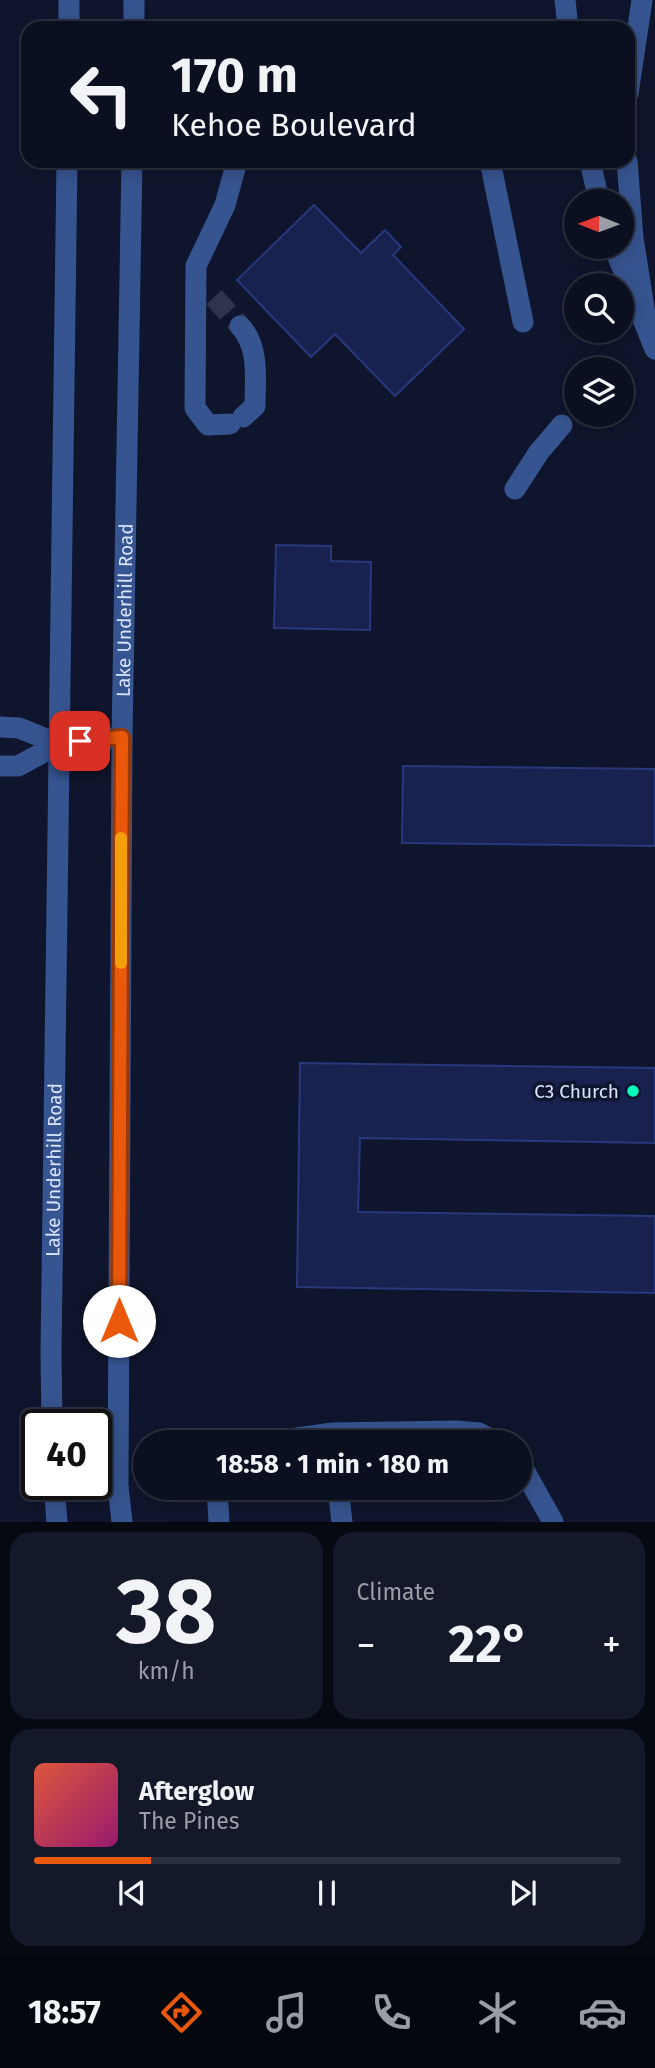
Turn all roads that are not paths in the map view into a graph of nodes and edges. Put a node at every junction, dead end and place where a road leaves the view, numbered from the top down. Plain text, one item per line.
1 (69, 0) edge
2 (134, 0) edge
3 (565, 0) edge
4 (642, 0) edge
5 (69, 21) edge
6 (134, 21) edge
7 (567, 21) edge
8 (635, 47) edge
9 (67, 168) edge
10 (132, 168) edge
11 (235, 168) edge
12 (491, 168) edge
13 (592, 168) edge
14 (628, 168) edge
15 (596, 189) edge
16 (619, 259) edge
17 (196, 278) junction
18 (214, 297) tunnel mouth
19 (523, 322) dead end
20 (240, 326) tunnel mouth
21 (646, 327) junction
22 (655, 349) edge
23 (562, 425) dead end
24 (515, 489) dead end
25 (0, 727) edge
26 (122, 737) junction
27 (59, 744) junction
28 (0, 766) edge
29 (52, 1409) edge
30 (532, 1484) edge
31 (55, 1500) edge
32 (218, 1500) edge
33 (339, 1500) edge
34 (57, 1522) edge
35 (122, 1522) edge
36 (219, 1522) edge
37 (342, 1522) edge
38 (554, 1522) edge

1 - 5 street
2 - 6 street
3 - 7 street
4 - 8 street
9 - 27 street, Lake Underhill Road
10 - 26 street, Lake Underhill Road
11 - 17 street
12 - 19 street
13 - 15 street
14 - 21 street
16 - 21 street
17 - 18 street
17 - 20 street
21 - 22 street
23 - 24 street
25 - 27 street
26 - 27 street
26 - 35 street, Lake Underhill Road
27 - 28 street
27 - 29 street, Lake Underhill Road
30 - 38 street
31 - 34 street
32 - 36 street
33 - 37 street

